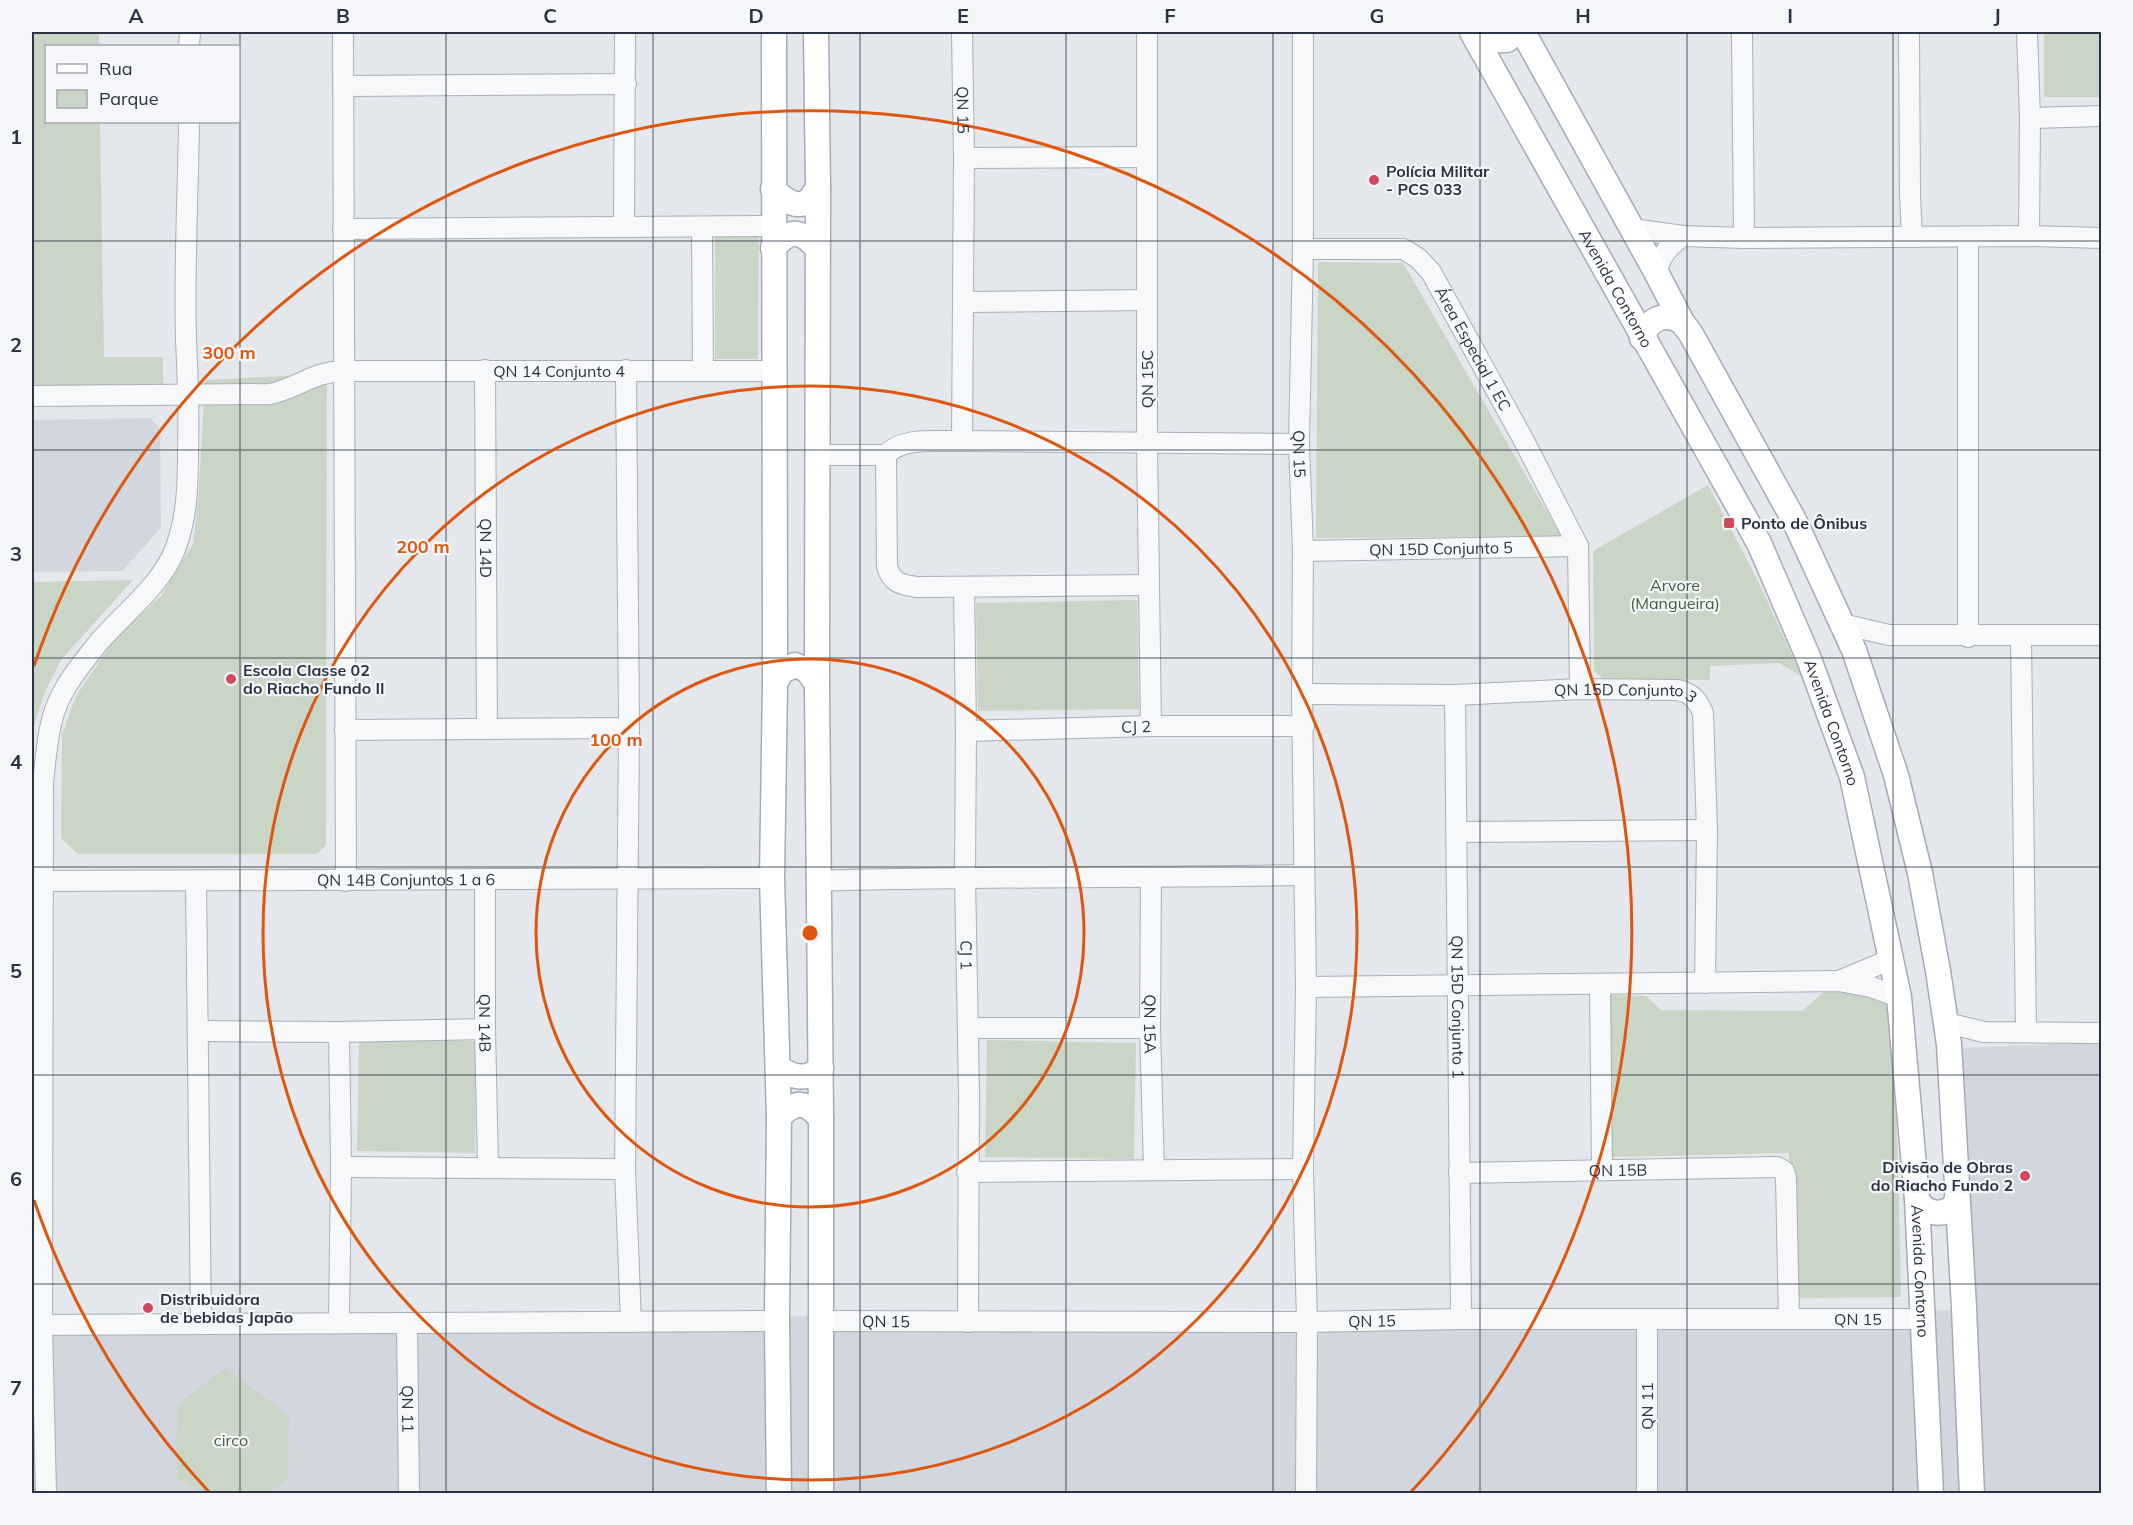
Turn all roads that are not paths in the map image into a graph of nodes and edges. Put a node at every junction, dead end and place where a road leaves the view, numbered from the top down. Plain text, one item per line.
1 (343, 32) edge
2 (625, 32) edge
3 (774, 32) edge
4 (816, 32) edge
5 (962, 32) edge
6 (1147, 32) edge
7 (1303, 32) edge
8 (1516, 32) edge
9 (1523, 32) edge
10 (1742, 32) edge
11 (1909, 32) edge
12 (2027, 32) edge
13 (1474, 36) edge
14 (626, 84) junction
15 (344, 86) junction
16 (2102, 116) edge
17 (2030, 117) junction
18 (189, 123) edge
19 (964, 158) junction
20 (1147, 158) junction
21 (818, 187) junction
22 (773, 189) junction
23 (624, 227) junction
24 (702, 227) junction
25 (343, 229) junction
26 (1632, 229) junction
27 (1683, 236) junction
28 (2029, 236) junction
29 (773, 237) junction
30 (1912, 237) junction
31 (1968, 237) junction
32 (1744, 238) junction
33 (2102, 238) edge
34 (818, 248) junction
35 (1303, 249) junction
36 (1656, 272) junction
37 (1147, 300) junction
38 (963, 302) junction
39 (1682, 322) junction
40 (1642, 338) junction
41 (485, 370) junction
42 (626, 370) junction
43 (704, 370) junction
44 (344, 371) junction
45 (773, 371) junction
46 (189, 395) junction
47 (32, 396) edge
48 (962, 441) junction
49 (1147, 442) junction
50 (1299, 444) junction
51 (817, 455) junction
52 (886, 455) junction
53 (1578, 546) junction
54 (1304, 551) junction
55 (1149, 585) junction
56 (964, 587) junction
57 (1842, 624) junction
58 (1889, 635) junction
59 (2102, 635) edge
60 (2021, 636) junction
61 (1968, 637) junction
62 (1854, 650) junction
63 (775, 683) junction
64 (818, 684) junction
65 (1580, 689) junction
66 (1302, 694) junction
67 (1455, 695) junction
68 (1151, 726) junction
69 (1304, 726) junction
70 (487, 728) junction
71 (629, 728) junction
72 (345, 730) junction
73 (966, 731) junction
74 (37, 782) edge
75 (1707, 830) junction
76 (1457, 832) junction
77 (1304, 875) junction
78 (965, 876) junction
79 (1151, 878) junction
80 (772, 879) junction
81 (628, 880) junction
82 (818, 880) junction
83 (42, 881) junction
84 (346, 881) junction
85 (485, 881) junction
86 (196, 882) junction
87 (1892, 959) junction
88 (1839, 981) junction
89 (1705, 983) junction
90 (1457, 984) junction
91 (1600, 984) junction
92 (1306, 987) junction
93 (1899, 997) junction
94 (968, 1028) junction
95 (1150, 1028) junction
96 (485, 1029) junction
97 (199, 1031) junction
98 (339, 1032) junction
99 (2026, 1032) junction
100 (1948, 1033) junction
101 (2102, 1033) edge
102 (778, 1067) junction
103 (821, 1068) junction
104 (779, 1117) junction
105 (821, 1119) junction
106 (341, 1167) junction
107 (488, 1167) junction
108 (626, 1169) junction
109 (1303, 1169) junction
110 (1154, 1170) junction
111 (1602, 1170) junction
112 (968, 1172) junction
113 (37, 1173) edge
114 (1459, 1173) junction
115 (1958, 1197) junction
116 (1917, 1198) junction
117 (1461, 1319) junction
118 (1647, 1319) junction
119 (1789, 1319) junction
120 (1923, 1319) junction
121 (777, 1321) junction
122 (820, 1321) junction
123 (631, 1322) junction
124 (968, 1322) junction
125 (1307, 1322) junction
126 (339, 1323) junction
127 (408, 1323) junction
128 (201, 1324) junction
129 (37, 1325) edge
130 (46, 1494) edge
131 (409, 1494) edge
132 (779, 1494) edge
133 (821, 1494) edge
134 (1306, 1494) edge
135 (1647, 1494) edge
136 (1931, 1494) edge
137 (1972, 1494) edge

1 - 15 street
2 - 14 street
3 - 22 main road
4 - 21 main road
5 - 19 street, QN 15
6 - 20 street, QN 15C
7 - 35 street, QN 15
8 - 13 main road
9 - 26 main road
10 - 32 street
11 - 30 street
12 - 17 street
13 - 40 main road, Avenida Contorno
14 - 15 street
14 - 23 street
15 - 25 street
16 - 17 street
17 - 28 street
18 - 46 street
19 - 20 street
19 - 38 street, QN 15
20 - 37 street, QN 15C
21 - 22 main road
21 - 34 main road
22 - 29 main road
23 - 24 street
23 - 25 street
24 - 29 street
24 - 43 street
25 - 44 street
26 - 27 street
26 - 36 main road
27 - 32 street
27 - 36 street
28 - 31 street
28 - 33 street
29 - 34 main road
29 - 45 main road
30 - 31 street
30 - 32 street
31 - 61 street
34 - 51 main road
35 - 50 street, QN 15
35 - 53 street, Área Especial 1 EC
36 - 39 main road
37 - 38 street
37 - 49 street, QN 15C
38 - 48 street, QN 15
39 - 40 main road
39 - 57 main road
40 - 87 main road, Avenida Contorno
41 - 42 street, QN 14 Conjunto 4
41 - 44 street, QN 14 Conjunto 4
41 - 70 street, QN 14D
42 - 43 street, QN 14 Conjunto 4
42 - 71 street
43 - 45 street, QN 14 Conjunto 4
44 - 46 street, QN 14 Conjunto 4
44 - 72 street
45 - 63 main road
46 - 47 street, QN 14 Conjunto 4
46 - 74 street
48 - 49 street
48 - 52 street
49 - 50 street
49 - 55 street, QN 15C
50 - 54 street, QN 15
51 - 52 street
51 - 64 main road
52 - 56 street
53 - 54 street, QN 15D Conjunto 5
53 - 65 street
54 - 66 street, QN 15
55 - 56 street
55 - 68 street, QN 15C
56 - 73 street, CJ 1
57 - 58 street
57 - 62 main road
58 - 61 street
58 - 62 street
59 - 60 street
60 - 61 street
60 - 99 street
62 - 100 main road
63 - 64 main road
63 - 80 main road
64 - 82 main road
65 - 67 street, QN 15D Conjunto 3
65 - 75 street, QN 15D Conjunto 3
66 - 67 street, QN 15D Conjunto 3
66 - 69 street, QN 15
67 - 76 street, QN 15D Conjunto 1
68 - 69 street, CJ 2
68 - 73 street, CJ 2
69 - 77 street, QN 15
70 - 71 street
70 - 72 street
71 - 81 street
72 - 84 street
73 - 78 street, CJ 1
74 - 83 street
75 - 76 street
75 - 89 street, QN 15D Conjunto 3
76 - 90 street, QN 15D Conjunto 1
77 - 79 street
77 - 92 street, QN 15
78 - 79 street
78 - 82 street
78 - 94 street, CJ 1
79 - 95 street, QN 15A
80 - 81 street, QN 14B Conjuntos 1 a 6
80 - 102 main road
81 - 85 street, QN 14B Conjuntos 1 a 6
81 - 108 street
82 - 103 main road
83 - 86 street, QN 14B Conjuntos 1 a 6
83 - 113 street
84 - 85 street, QN 14B Conjuntos 1 a 6
84 - 86 street, QN 14B Conjuntos 1 a 6
85 - 96 street, QN 14B
86 - 97 street
87 - 88 street
87 - 93 main road, Avenida Contorno
88 - 89 street
88 - 93 street
89 - 91 street
90 - 91 street
90 - 92 street
90 - 114 street, QN 15D Conjunto 1
91 - 111 street
92 - 109 street, QN 15
93 - 116 main road, Avenida Contorno
94 - 95 street
94 - 112 street, CJ 1
95 - 110 street, QN 15A
96 - 98 street
96 - 107 street, QN 14B
97 - 98 street
97 - 128 street
98 - 106 street
99 - 100 street
99 - 101 street
100 - 115 main road
102 - 103 main road
102 - 104 main road
103 - 105 main road
104 - 105 main road
104 - 121 main road
105 - 122 main road
106 - 107 street
106 - 126 street
107 - 108 street
108 - 123 street
109 - 110 street
109 - 125 street, QN 15
110 - 112 street
111 - 114 street, QN 15B
111 - 119 street, QN 15B
112 - 124 street, CJ 1
113 - 129 street
114 - 117 street, QN 15D Conjunto 1
115 - 116 main road
115 - 137 main road
116 - 120 main road, Avenida Contorno
117 - 118 street, QN 15
117 - 125 street, QN 15
118 - 119 street, QN 15
118 - 135 street, QN 11
119 - 120 street, QN 15
120 - 136 main road, Avenida Contorno
121 - 123 street
121 - 132 main road
122 - 124 street, QN 15
122 - 133 main road
123 - 127 street
124 - 125 street, QN 15
125 - 134 street, QN 15
126 - 127 street
126 - 128 street
127 - 131 street, QN 11
128 - 129 street
129 - 130 street

